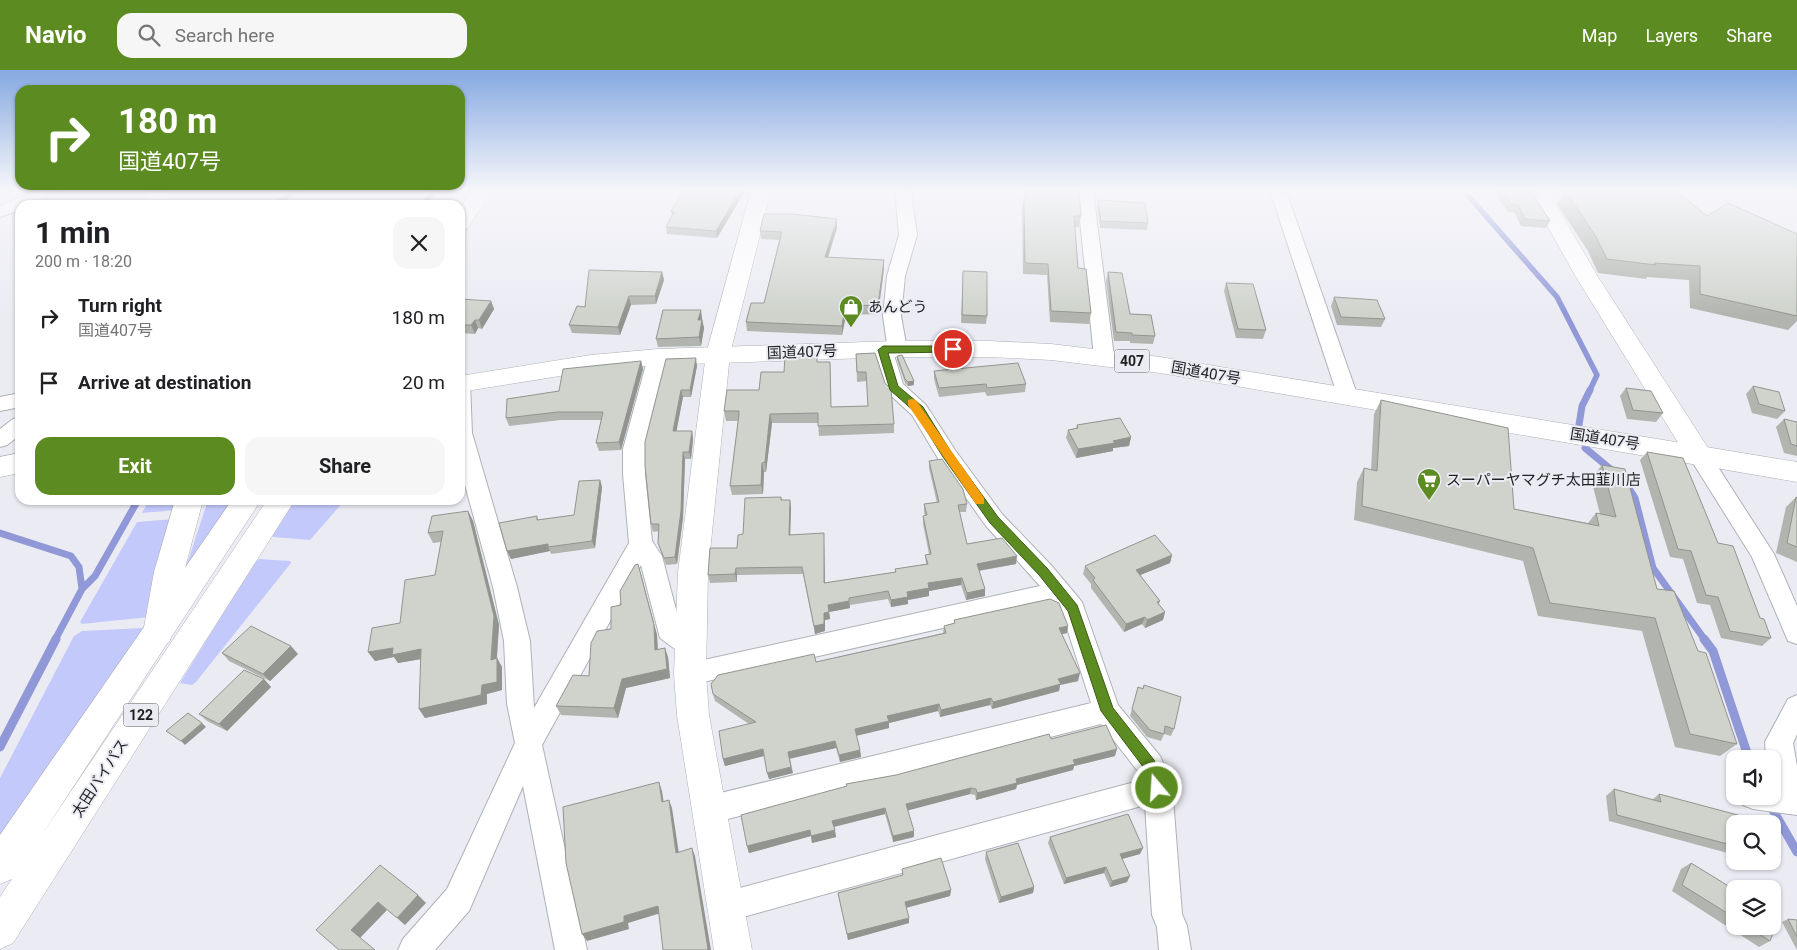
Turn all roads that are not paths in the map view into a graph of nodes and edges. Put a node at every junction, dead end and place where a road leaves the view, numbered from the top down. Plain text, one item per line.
1 (750, 232) edge
2 (908, 232) edge
3 (1090, 232) edge
4 (1292, 232) edge
5 (1562, 232) edge
6 (890, 349) junction
7 (718, 354) junction
8 (658, 357) junction
9 (1104, 357) junction
10 (465, 383) edge
11 (1348, 397) junction
12 (15, 401) edge
13 (0, 404) edge
14 (15, 428) edge
15 (0, 440) edge
16 (465, 445) edge
17 (1699, 455) junction
18 (15, 464) edge
19 (0, 467) edge
20 (1797, 472) edge
21 (189, 505) edge
22 (244, 505) edge
23 (278, 505) edge
24 (641, 543) junction
25 (1058, 592) junction
26 (158, 633) junction
27 (1797, 634) edge
28 (691, 646) junction
29 (690, 674) junction
30 (1797, 708) edge
31 (1107, 711) junction
32 (528, 744) junction
33 (1157, 788) junction
34 (1793, 801) edge
35 (708, 810) junction
36 (0, 866) edge
37 (725, 907) junction
38 (0, 930) edge
39 (414, 950) edge
40 (571, 950) edge
41 (733, 950) edge
42 (1175, 950) edge

1 - 7 main road
2 - 6 street
3 - 9 street
4 - 11 street
5 - 17 main road
6 - 7 main road, 国道407号 / 407
6 - 9 main road, 国道407号 / 407
6 - 25 street
7 - 8 main road, 国道407号 / 407
7 - 28 main road
8 - 10 main road, 国道407号 / 407
8 - 24 street
9 - 11 main road, 国道407号 / 407
11 - 17 main road, 国道407号 / 407
12 - 13 street
14 - 15 street
16 - 32 street
17 - 20 main road, 国道407号 / 407
17 - 27 street
18 - 19 main road
21 - 26 main road
22 - 26 main road, 122
23 - 38 main road, 太田バイパス / 122
24 - 28 street
24 - 32 street
25 - 29 street
25 - 31 street
26 - 36 main road, 122
28 - 29 main road
29 - 35 main road
30 - 34 street
31 - 33 street
31 - 35 street
32 - 39 street
32 - 40 street
33 - 37 street
33 - 42 street
35 - 37 main road
37 - 41 main road

